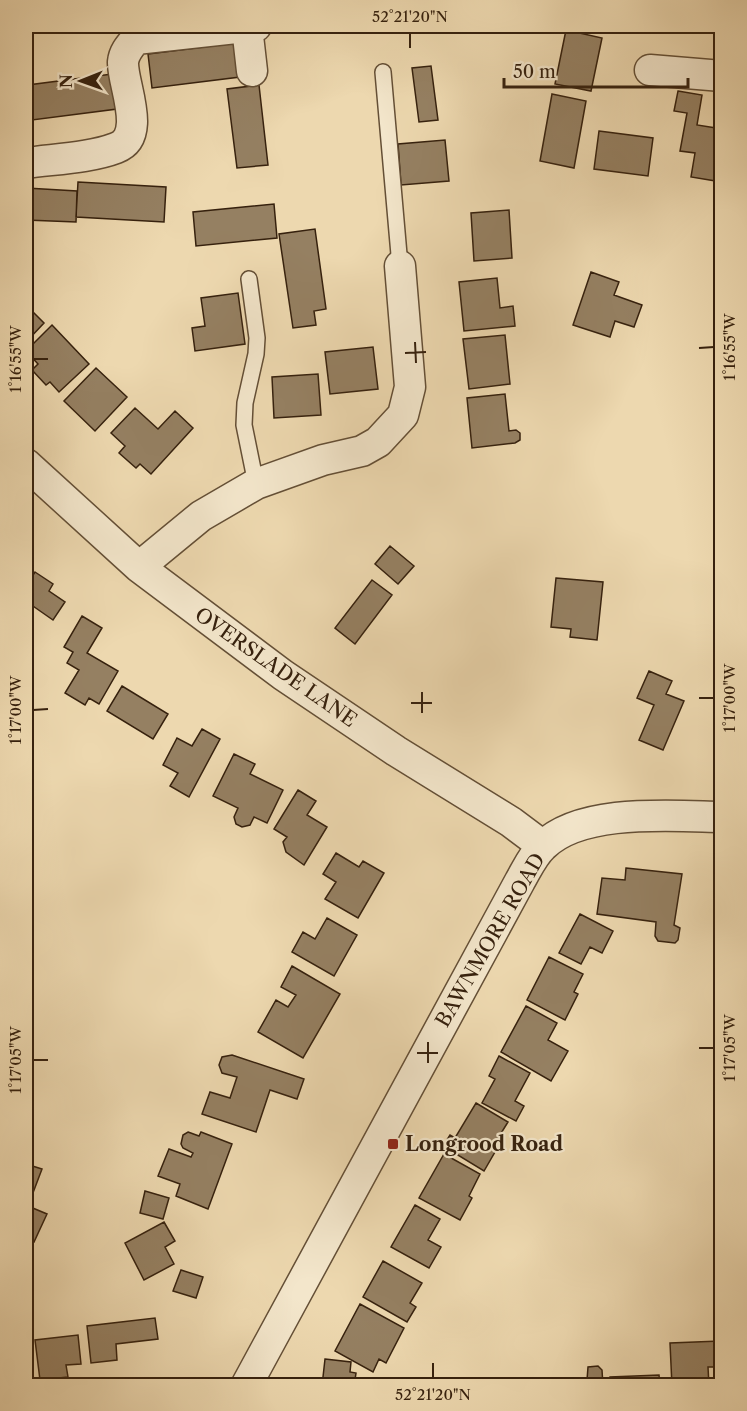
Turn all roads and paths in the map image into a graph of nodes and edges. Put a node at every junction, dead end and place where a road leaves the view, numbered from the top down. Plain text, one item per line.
1 (252, 26) edge
2 (650, 70) dead end
3 (252, 71) dead end
4 (382, 72) dead end
5 (722, 76) edge
6 (26, 163) edge
7 (400, 266) joint
8 (249, 279) dead end
9 (26, 464) edge
10 (256, 484) junction
11 (139, 567) junction
12 (722, 816) edge
13 (543, 846) junction
14 (246, 1386) edge

1 - 3 street
1 - 6 street
2 - 5 street
4 - 7 lane
7 - 10 street
8 - 10 lane
9 - 11 street, OVERSLADE LANE
10 - 11 street
11 - 13 street, OVERSLADE LANE
12 - 13 street, BAWNMORE ROAD
13 - 14 street, BAWNMORE ROAD

